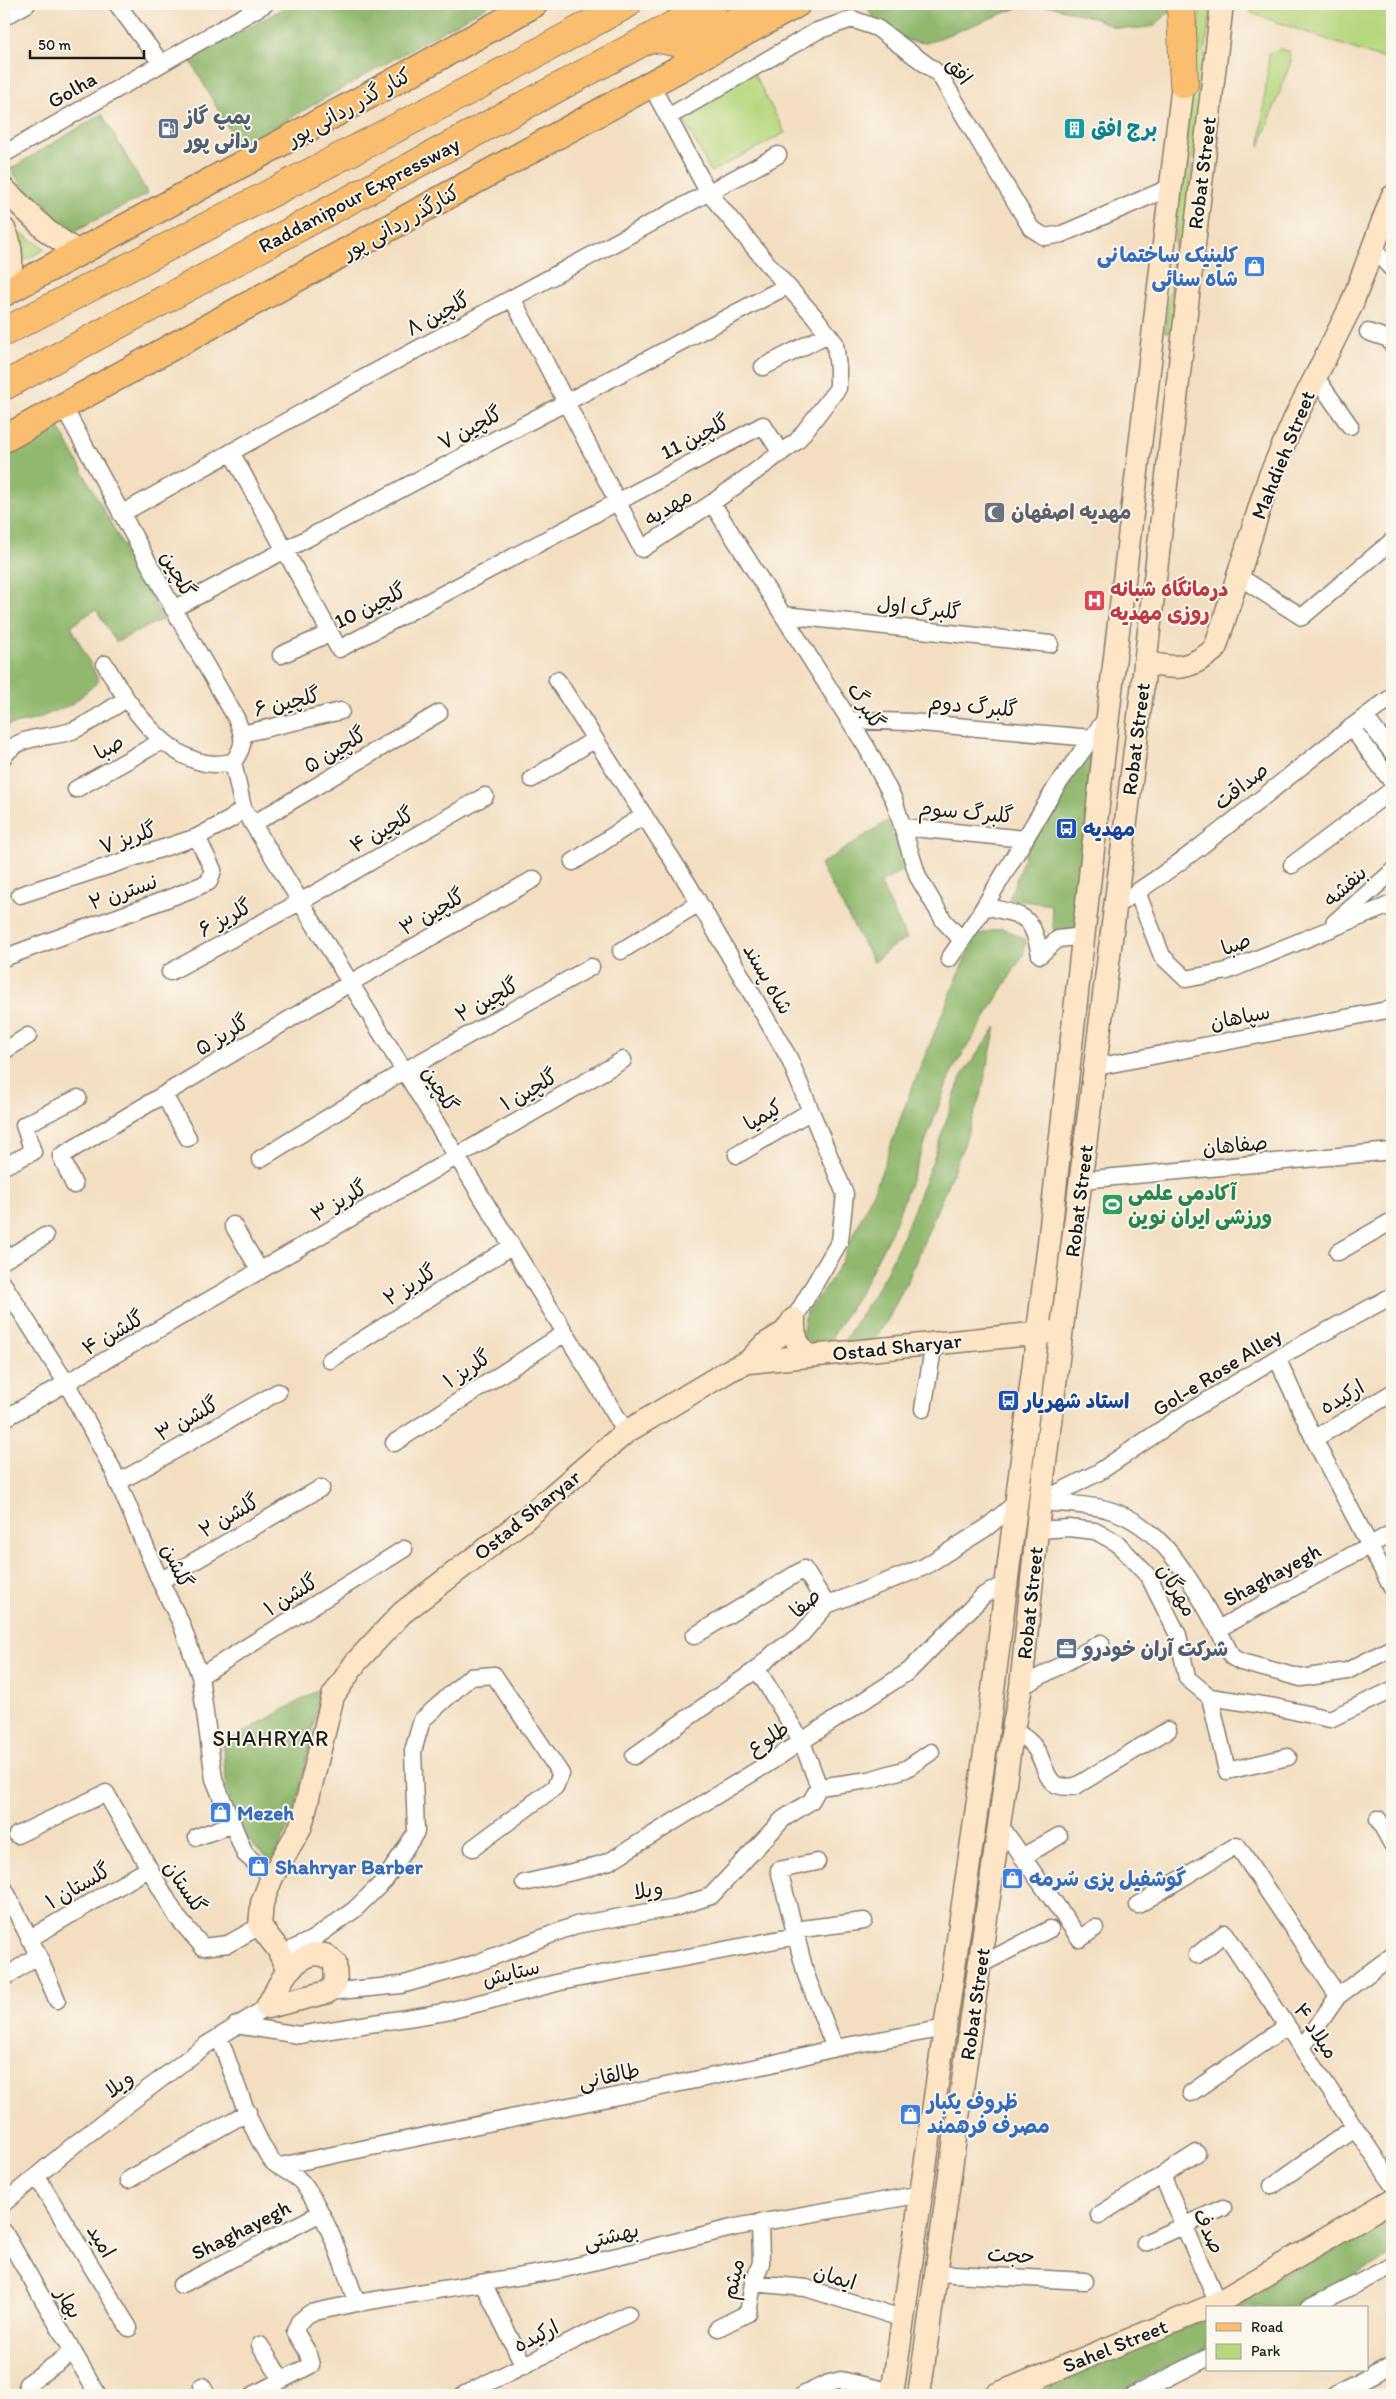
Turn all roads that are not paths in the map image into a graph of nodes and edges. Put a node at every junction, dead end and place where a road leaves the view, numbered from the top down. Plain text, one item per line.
1 (27, 4) edge
2 (117, 4) edge
3 (265, 4) edge
4 (534, 4) edge
5 (588, 4) edge
6 (628, 4) edge
7 (713, 4) edge
8 (773, 4) edge
9 (796, 4) edge
10 (1182, 4) edge
11 (1192, 4) edge
12 (1222, 4) edge
13 (4, 17) edge
14 (652, 38) junction
15 (161, 64) junction
16 (1184, 84) junction
17 (651, 85) junction
18 (476, 87) junction
19 (668, 117) junction
20 (4, 154) edge
21 (778, 155) dead end
22 (4, 188) edge
23 (1171, 188) junction
24 (708, 192) junction
25 (1392, 197) edge
26 (4, 228) edge
27 (1374, 250) junction
28 (79, 253) junction
29 (1392, 269) edge
30 (787, 286) junction
31 (7, 292) edge
32 (512, 298) junction
33 (4, 332) edge
34 (1368, 332) dead end
35 (828, 334) junction
36 (1392, 345) edge
37 (762, 367) dead end
38 (1315, 376) junction
39 (4, 386) edge
40 (1146, 397) junction
41 (1175, 400) junction
42 (566, 401) junction
43 (63, 406) junction
44 (1350, 426) dead end
45 (4, 439) edge
46 (231, 452) junction
47 (781, 453) junction
48 (617, 501) junction
49 (712, 503) junction
50 (121, 514) junction
51 (1392, 541) edge
52 (285, 552) junction
53 (1238, 576) junction
54 (173, 609) junction
55 (784, 615) junction
56 (330, 632) junction
57 (1050, 644) dead end
58 (281, 655) dead end
59 (1145, 662) junction
60 (105, 664) dead end
61 (557, 680) dead end
62 (1392, 697) edge
63 (125, 700) junction
64 (341, 711) dead end
65 (439, 712) dead end
66 (1108, 715) junction
67 (1365, 717) junction
68 (850, 720) junction
69 (1351, 726) junction
70 (242, 734) junction
71 (594, 738) junction
72 (1092, 738) junction
73 (162, 741) junction
74 (1392, 752) edge
75 (4, 756) edge
76 (234, 762) junction
77 (532, 779) dead end
78 (1392, 782) edge
79 (76, 789) dead end
80 (1392, 790) edge
81 (485, 796) dead end
82 (243, 808) junction
83 (644, 815) junction
84 (253, 824) junction
85 (903, 827) junction
86 (197, 837) junction
87 (1025, 839) junction
88 (573, 862) dead end
89 (1292, 865) dead end
90 (1392, 872) edge
91 (534, 879) dead end
92 (1138, 892) junction
93 (20, 895) dead end
94 (300, 902) junction
95 (699, 903) junction
96 (1392, 904) edge
97 (985, 906) junction
98 (1116, 906) junction
99 (1326, 931) junction
100 (1083, 936) junction
101 (962, 940) junction
102 (620, 951) dead end
103 (4, 958) edge
104 (949, 960) dead end
105 (591, 967) dead end
106 (170, 972) dead end
107 (350, 983) junction
108 (1392, 1009) edge
109 (28, 1036) dead end
110 (4, 1050) edge
111 (623, 1060) dead end
112 (1096, 1067) junction
113 (404, 1071) junction
114 (164, 1095) junction
115 (78, 1098) dead end
116 (811, 1111) junction
117 (188, 1138) dead end
118 (1392, 1151) edge
119 (457, 1156) junction
120 (737, 1156) dead end
121 (260, 1159) dead end
122 (4, 1166) edge
123 (1082, 1180) junction
124 (74, 1185) dead end
125 (1392, 1221) edge
126 (233, 1225) dead end
127 (45, 1236) dead end
128 (512, 1246) junction
129 (1338, 1252) dead end
130 (4, 1260) edge
131 (260, 1271) junction
132 (242, 1282) joint
133 (4, 1285) edge
134 (1392, 1296) edge
135 (1041, 1303) junction
136 (794, 1319) junction
137 (1063, 1331) junction
138 (565, 1333) junction
139 (1038, 1333) junction
140 (1005, 1336) junction
141 (934, 1343) junction
142 (808, 1356) junction
143 (1277, 1358) junction
144 (330, 1360) dead end
145 (748, 1362) junction
146 (1034, 1366) junction
147 (68, 1384) junction
148 (278, 1392) dead end
149 (1392, 1393) edge
150 (923, 1410) dead end
151 (4, 1419) edge
152 (626, 1432) junction
153 (1314, 1439) junction
154 (394, 1443) dead end
155 (117, 1483) junction
156 (320, 1488) dead end
157 (1017, 1502) junction
158 (1040, 1502) junction
159 (1038, 1530) junction
160 (1392, 1533) edge
161 (1370, 1546) junction
162 (404, 1549) dead end
163 (160, 1581) junction
164 (1006, 1583) junction
165 (1392, 1588) edge
166 (828, 1605) junction
167 (1218, 1629) junction
168 (694, 1636) dead end
169 (1101, 1643) dead end
170 (1392, 1648) edge
171 (757, 1669) junction
172 (200, 1676) junction
173 (1021, 1688) junction
174 (1392, 1690) edge
175 (1210, 1697) junction
176 (1013, 1730) junction
177 (1168, 1730) dead end
178 (802, 1742) junction
179 (931, 1752) dead end
180 (634, 1756) dead end
181 (1288, 1757) dead end
182 (819, 1787) junction
183 (1378, 1819) dead end
184 (233, 1824) junction
185 (1000, 1825) junction
186 (17, 1835) dead end
187 (1059, 1836) dead end
188 (197, 1837) dead end
189 (1392, 1844) edge
190 (473, 1848) dead end
191 (1022, 1857) junction
192 (818, 1862) dead end
193 (148, 1869) junction
194 (272, 1877) junction
195 (524, 1883) dead end
196 (4, 1888) edge
197 (1138, 1905) dead end
198 (864, 1922) dead end
199 (260, 1926) junction
200 (1095, 1928) dead end
201 (1050, 1929) dead end
202 (795, 1933) junction
203 (29, 1939) junction
204 (38, 1955) junction
205 (1197, 1955) dead end
206 (1392, 1956) edge
207 (284, 1962) junction
208 (980, 1965) junction
209 (4, 1978) edge
210 (328, 1992) junction
211 (1338, 1996) junction
212 (57, 2000) dead end
213 (267, 2007) junction
214 (236, 2025) junction
215 (1287, 2026) junction
216 (946, 2028) junction
217 (219, 2036) junction
218 (835, 2048) junction
219 (1302, 2048) junction
220 (1191, 2093) dead end
221 (248, 2112) junction
222 (1355, 2127) junction
223 (1197, 2153) dead end
224 (280, 2166) junction
225 (1162, 2175) junction
226 (36, 2177) junction
227 (128, 2180) dead end
228 (1392, 2183) edge
229 (1272, 2186) dead end
230 (922, 2194) junction
231 (1392, 2200) edge
232 (4, 2203) edge
233 (1223, 2208) dead end
234 (321, 2212) junction
235 (1099, 2215) dead end
236 (760, 2222) junction
237 (1184, 2226) junction
238 (4, 2232) edge
239 (1145, 2243) dead end
240 (1392, 2266) edge
241 (936, 2273) junction
242 (1085, 2281) dead end
243 (483, 2282) junction
244 (753, 2283) junction
245 (181, 2285) dead end
246 (357, 2303) junction
247 (1211, 2306) edge
248 (1213, 2306) edge
249 (1313, 2306) edge
250 (1206, 2309) edge
251 (628, 2314) dead end
252 (904, 2320) junction
253 (129, 2328) dead end
254 (718, 2328) dead end
255 (260, 2345) dead end
256 (73, 2352) junction
257 (1206, 2359) edge
258 (1392, 2365) edge
259 (524, 2366) junction
260 (282, 2380) junction
261 (26, 2384) dead end
262 (1162, 2389) edge
263 (893, 2394) edge
264 (98, 2395) edge
265 (253, 2395) edge
266 (463, 2395) edge
267 (803, 2395) edge
268 (919, 2395) edge
269 (995, 2395) edge
270 (1134, 2395) edge
271 (1334, 2395) edge

1 - 13 street
2 - 15 street
3 - 15 street, Golha
4 - 28 main road, کنار گذر ردانی پور
5 - 18 highway
6 - 18 highway, Raddanipour Expressway
7 - 14 highway, Raddanipour Expressway
8 - 14 highway
9 - 17 main road, کنارگذر ردانی پور
10 - 16 highway
11 - 16 main road, Robat Street
12 - 41 main road, Robat Street
14 - 39 highway, Raddanipour Expressway
15 - 20 street, Golha
16 - 23 main road, Robat Street
17 - 19 street, مهدیه
17 - 43 main road, کنارگذر ردانی پور
18 - 33 highway, Raddanipour Expressway
19 - 23 street, افق
19 - 24 street, مهدیه
21 - 24 street, گلچین ۸
22 - 28 main road
23 - 40 main road, Robat Street
24 - 30 street, مهدیه
24 - 32 street, گلچین ۸
25 - 27 main road, Mahdieh Street
26 - 31 main road
27 - 29 street
27 - 38 main road, Mahdieh Street
28 - 31 main road, کنار گذر ردانی پور
30 - 35 street, مهدیه
30 - 42 street, گلچین ۷
32 - 42 street, مهدیه
32 - 46 street, گلچین ۸
34 - 36 street
35 - 37 street
35 - 47 street, مهدیه
38 - 44 street
38 - 53 main road, Mahdieh Street
40 - 41 main road
40 - 66 main road, Robat Street
41 - 59 main road, Robat Street
42 - 48 street, مهدیه
42 - 52 street, گلچین ۷
43 - 45 main road, کنارگذر ردانی پور
43 - 50 street, گلچین
46 - 50 street, گلچین ۸
46 - 52 street, گلچین 10
47 - 48 street, گلچین 11
47 - 49 street, مهدیه
48 - 49 street, مهدیه
48 - 56 street, گلچین 10
49 - 55 street, گلبرگ
50 - 54 street, گلچین
51 - 53 street
52 - 54 street, گلچین ۷
52 - 56 street, گلچین 10
53 - 59 main road, Mahdieh Street
54 - 70 street, گلچین
55 - 57 street, گلبرگ اول
55 - 68 street, گلبرگ
56 - 58 street
59 - 98 main road, Robat Street
60 - 63 street
61 - 71 street, شاه پسند
62 - 67 street, صداقت
63 - 73 street
63 - 75 street
64 - 70 street, گلچین ۶
65 - 84 street, گلچین ۵
66 - 72 street
66 - 100 main road, Robat Street
67 - 69 street, صداقت
67 - 74 street
68 - 72 street, گلبرگ دوم
68 - 85 street, گلبرگ
69 - 78 street
69 - 92 street, صداقت
70 - 76 street
71 - 77 street
71 - 83 street, شاه پسند
72 - 87 street
73 - 76 street
73 - 79 street, صبا
76 - 82 street, گلچین
80 - 89 street
81 - 94 street, گلچین ۴
82 - 84 street, گلچین
82 - 86 street, گلریز ۷
83 - 88 street
83 - 95 street, شاه پسند
84 - 94 street, گلچین
85 - 87 street, گلبرگ سوم
85 - 101 street, گلبرگ
86 - 93 street, گلریز ۷
86 - 103 street, نسترن ۲
87 - 97 street
90 - 99 street, بنفشه
91 - 107 street, گلچین ۳
92 - 98 street, صداقت
92 - 99 street, صبا
94 - 106 street, گلریز ۶
94 - 107 street, گلچین
95 - 102 street
95 - 116 street, شاه پسند
96 - 99 street, صبا
97 - 100 street
97 - 101 street
98 - 112 main road, Robat Street
100 - 135 main road, Robat Street
101 - 104 street
105 - 113 street, گلچین ۲
107 - 113 street, گلچین
107 - 114 street, گلریز ۵
108 - 112 street, سپاهان
109 - 110 street
111 - 119 street, گلچین ۱
112 - 123 main road, Robat Street
113 - 119 street, گلچین
113 - 121 street, گلچین ۲
114 - 117 street
114 - 124 street, گلریز ۵
115 - 122 street
116 - 120 street, کیمیا
116 - 136 street, شاه پسند
118 - 123 street, صفاهان
119 - 128 street, گلچین
119 - 131 street, گلریز ۳
123 - 137 main road, Robat Street
125 - 129 street
126 - 131 street
127 - 130 street
128 - 138 street, گلچین
128 - 144 street, گلریز ۲
131 - 132 street, گلریز ۳
132 - 147 street, گلشن ۴
133 - 147 street, گلشن
134 - 143 street, Gol-e Rose Alley
135 - 139 main road, Robat Street
135 - 140 main road
136 - 142 main road
136 - 145 main road
137 - 139 main road, Ostad Sharyar
137 - 158 main road, Robat Street
138 - 152 street, گلچین
138 - 154 street, گلریز ۱
139 - 140 main road, Ostad Sharyar
139 - 146 main road, Robat Street
140 - 141 main road, Ostad Sharyar
140 - 146 main road
141 - 142 main road, Ostad Sharyar
141 - 150 street
142 - 145 main road, Ostad Sharyar
143 - 153 street
143 - 158 street, Gol-e Rose Alley
145 - 152 main road, Ostad Sharyar
146 - 157 main road, Robat Street
147 - 151 street, گلشن ۴
147 - 155 street, گلشن
148 - 155 street, گلشن ۳
149 - 153 street, ارکیده
152 - 194 main road, Ostad Sharyar
153 - 161 street
155 - 163 street, گلشن
156 - 163 street, گلشن ۲
157 - 164 main road, Robat Street
157 - 166 street, صفا
158 - 159 main road, Robat Street
158 - 167 street, Shaghayegh
159 - 173 main road, Robat Street
159 - 175 street, مهرگان
160 - 161 street, Shaghayegh
161 - 165 street
161 - 167 street, Shaghayegh
162 - 172 street, گلشن ۱
163 - 172 street, گلشن
164 - 178 street, طلوع
164 - 216 main road, Robat Street
166 - 168 street
166 - 171 street, صفا
167 - 170 street
169 - 173 street
171 - 178 street
171 - 180 street, صفا
172 - 184 street, گلشن
173 - 176 main road, Robat Street
174 - 175 street
175 - 181 street
176 - 177 street
176 - 185 main road, Robat Street
178 - 182 street
178 - 195 street, طلوع
179 - 182 street
182 - 210 street, ویلا
183 - 189 street
184 - 188 street
184 - 194 street, گلشن
185 - 191 street
185 - 208 main road, Robat Street
186 - 193 street, گلستان
187 - 191 street
190 - 207 street
191 - 200 street
192 - 202 street
193 - 199 street, گلستان
193 - 203 street, گلستان ۱
194 - 199 main road, Ostad Sharyar
196 - 203 street
197 - 211 street
198 - 202 street, ستایش
199 - 207 main road
201 - 208 street
202 - 214 street, ستایش
202 - 218 street
203 - 204 street
204 - 209 street
204 - 212 street
205 - 215 street, میلاد ۴
206 - 211 street
207 - 210 main road
207 - 213 main road
208 - 241 main road, Robat Street
210 - 213 main road
211 - 219 street
213 - 214 street, ویلا
214 - 217 street, ویلا
215 - 219 street, میلاد ۴
215 - 220 street
216 - 218 street, طالقانی
216 - 230 main road, Robat Street
217 - 221 street, Shaghayegh
217 - 226 street, ویلا
218 - 224 street, طالقانی
219 - 222 street, میلاد ۴
221 - 224 street, Shaghayegh
221 - 227 street
222 - 228 street, میلاد ۴
222 - 229 street
223 - 225 street
224 - 234 street, Shaghayegh
225 - 235 street
225 - 237 street, صدف
226 - 232 street, ویلا
226 - 253 street, امید
230 - 236 street, بهشتی
230 - 252 main road, Robat Street
231 - 248 main road, Sahel Street
233 - 237 street
234 - 245 street, Shaghayegh
234 - 246 street, Shaghayegh
236 - 243 street, بهشتی
236 - 244 street, میثم
237 - 239 street
237 - 247 street, صدف
238 - 256 street, بهار
240 - 249 street
241 - 242 street, حجت
241 - 268 main road, Robat Street
243 - 246 street, بهشتی
243 - 259 street
244 - 252 street, ایمان
244 - 254 street, میثم
246 - 260 street, بهشتی
250 - 269 main road, Sahel Street
251 - 259 street, ارکیده
252 - 263 main road, Robat Street
255 - 260 street
256 - 261 street
256 - 264 street, بهار
257 - 262 street
258 - 271 street
259 - 266 street, ارکیده
260 - 265 street
262 - 270 street
263 - 267 street

